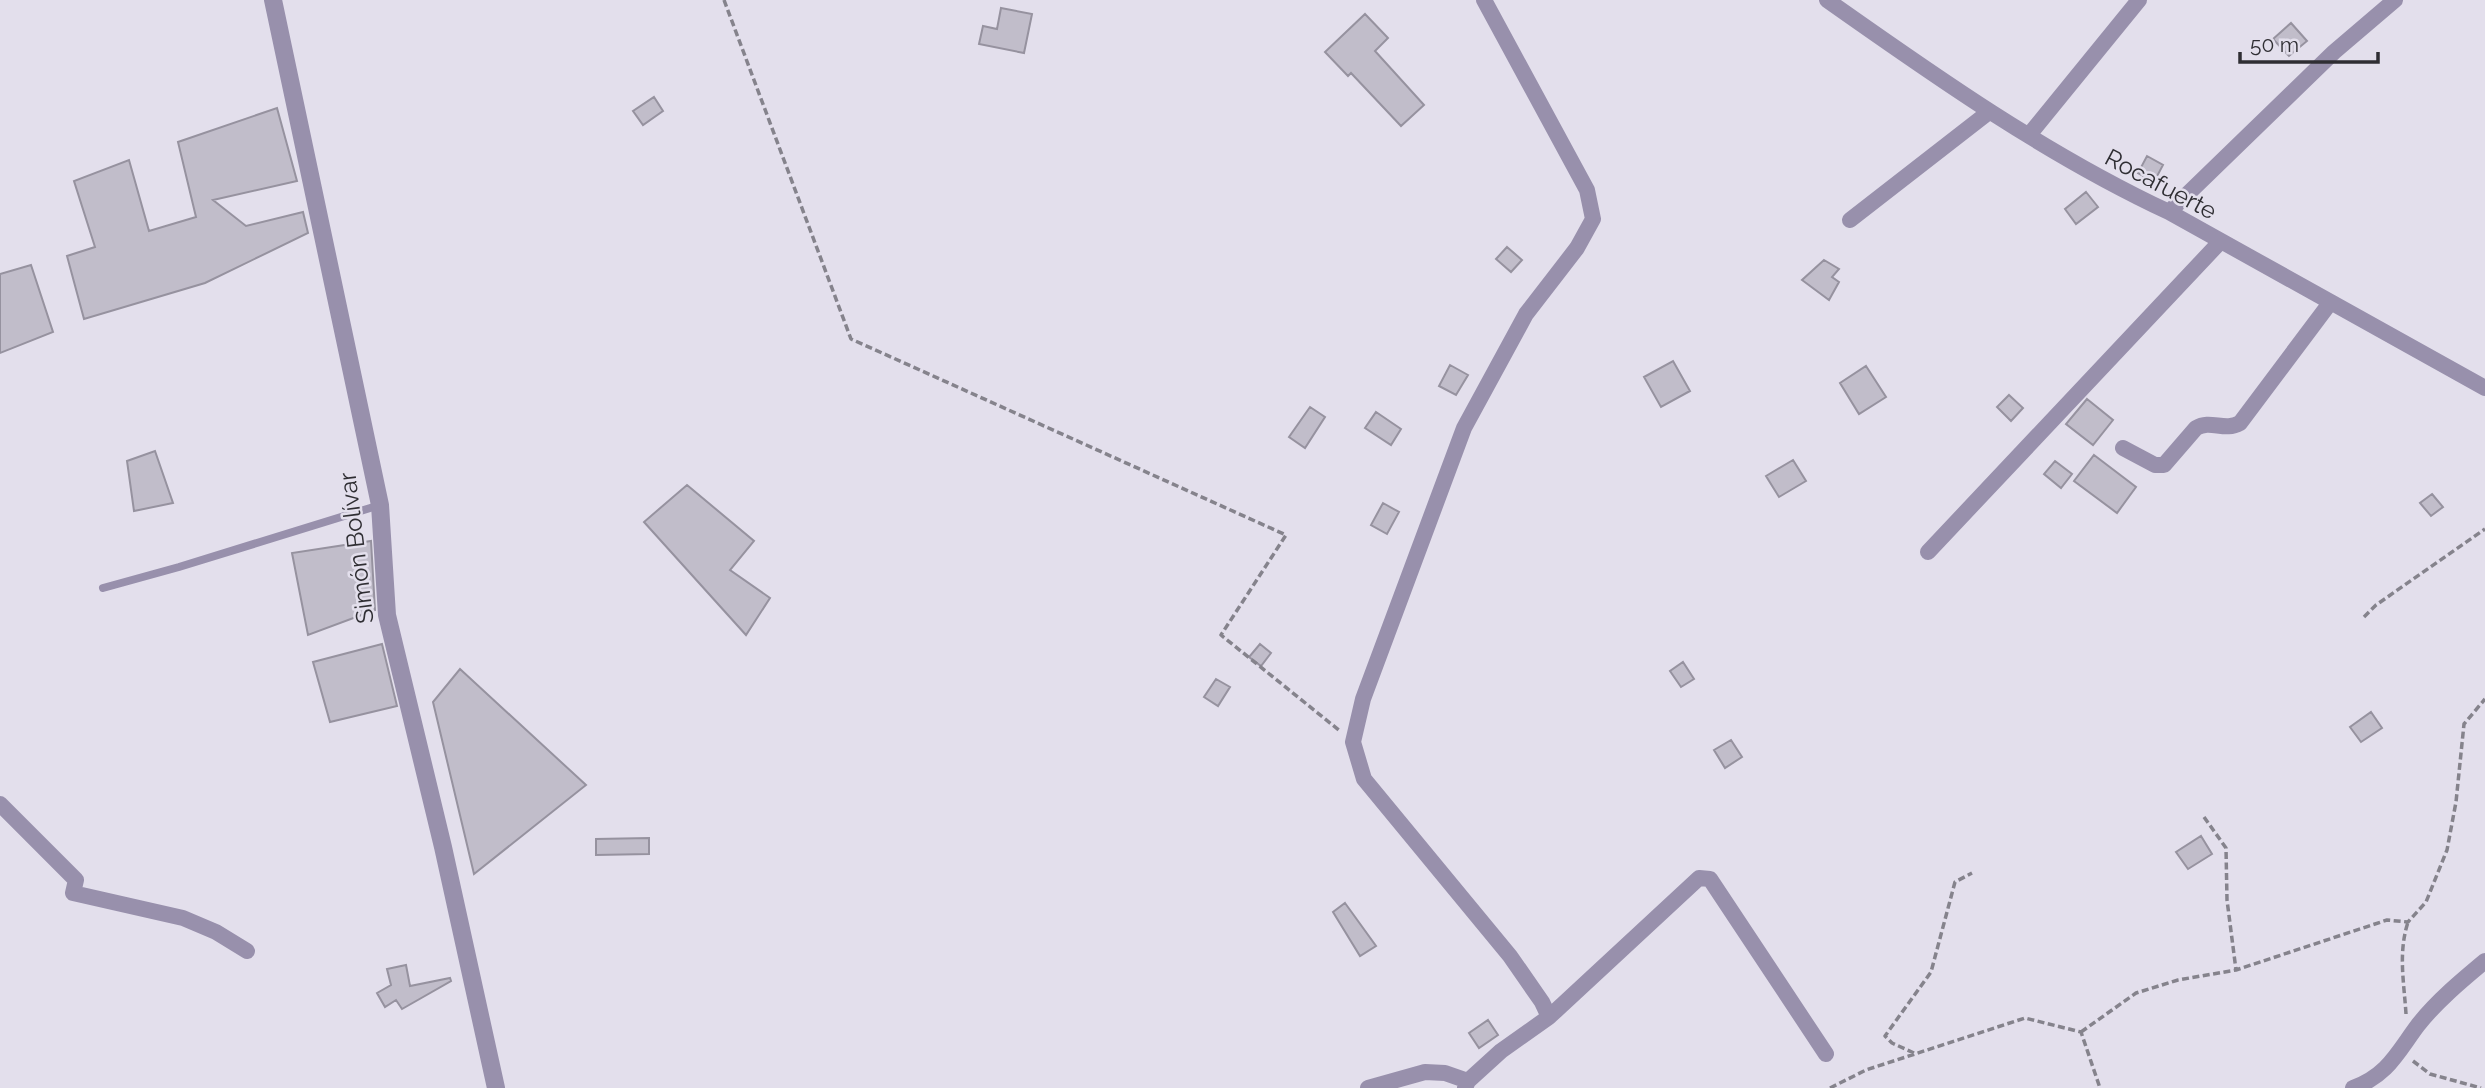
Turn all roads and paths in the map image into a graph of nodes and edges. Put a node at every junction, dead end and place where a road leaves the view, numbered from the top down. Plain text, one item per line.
1 (273, 0) edge
2 (724, 0) edge
3 (1484, 0) edge
4 (1827, 0) edge
5 (2138, 0) edge
6 (2395, 0) edge
7 (1989, 112) junction
8 (2029, 135) junction
9 (2169, 212) junction
10 (1850, 220) dead end
11 (2220, 242) junction
12 (2330, 303) junction
13 (2485, 388) edge
14 (2123, 448) dead end
15 (380, 505) junction
16 (2485, 529) edge
17 (1928, 552) dead end
18 (103, 588) dead end
19 (2364, 617) dead end
20 (2485, 699) edge
21 (1353, 742) junction
22 (0, 804) edge
23 (2204, 817) dead end
24 (1972, 873) dead end
25 (2408, 922) junction
26 (247, 951) dead end
27 (2485, 961) edge
28 (2236, 970) junction
29 (1549, 1017) junction
30 (2406, 1017) dead end
31 (2081, 1032) junction
32 (2401, 1052) junction
33 (1826, 1054) dead end
34 (1916, 1054) junction
35 (2460, 1082) junction
36 (1466, 1085) edge
37 (496, 1088) edge
38 (1368, 1088) edge
39 (1830, 1088) edge
40 (2100, 1088) edge
41 (2353, 1088) edge
42 (2460, 1088) edge
43 (2482, 1088) edge

1 - 15 street, Simón Bolívar
2 - 21 path
3 - 21 street
4 - 7 street, Rocafuerte
5 - 8 street
6 - 9 street
7 - 8 street, Rocafuerte
7 - 10 street
8 - 9 street, Rocafuerte
9 - 11 street, Rocafuerte
11 - 12 street, Rocafuerte
11 - 17 street
12 - 13 street, Rocafuerte
12 - 14 street
15 - 18 lane
15 - 37 street, Simón Bolívar
16 - 19 path
20 - 25 path
21 - 29 street
22 - 26 street
23 - 28 path
24 - 34 path
25 - 28 path
25 - 30 path
27 - 32 street
28 - 31 path
29 - 33 street
29 - 36 street
31 - 34 path
31 - 40 path
32 - 35 path
32 - 41 street
34 - 39 path
35 - 42 path
35 - 43 path
36 - 38 street

